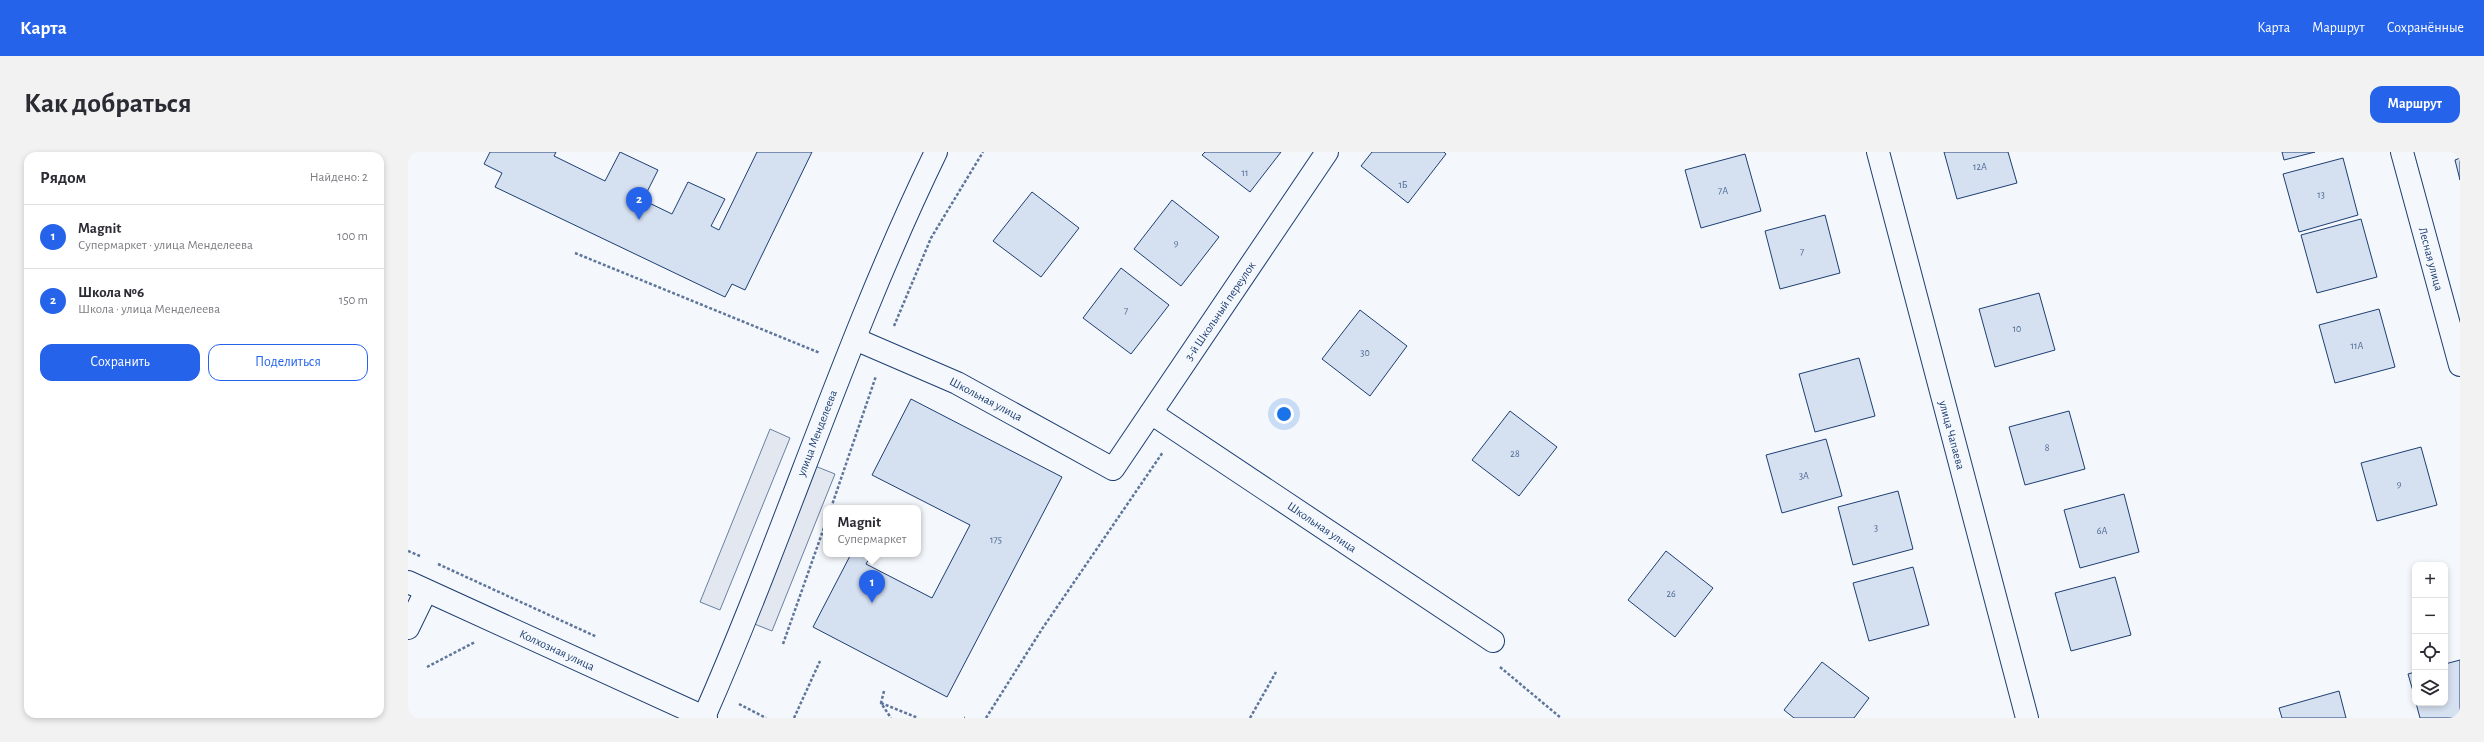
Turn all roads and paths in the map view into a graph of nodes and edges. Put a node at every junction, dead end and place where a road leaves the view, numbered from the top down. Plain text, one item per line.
1 (936, 152) edge
2 (983, 152) edge
3 (1327, 152) edge
4 (1878, 152) edge
5 (2402, 152) edge
6 (575, 252) dead end
7 (854, 339) junction
8 (884, 351) junction
9 (844, 363) junction
10 (2460, 365) edge
11 (1151, 413) junction
12 (1178, 431) junction
13 (1113, 469) joint
14 (832, 505) edge
15 (823, 531) edge
16 (417, 586) edge
17 (408, 628) edge
18 (1492, 641) joint
19 (783, 644) dead end
20 (820, 661) dead end
21 (1276, 672) dead end
22 (884, 691) dead end
23 (881, 703) junction
24 (705, 718) edge
25 (794, 718) edge
26 (891, 718) edge
27 (918, 718) edge
28 (986, 718) edge
29 (1250, 718) edge
30 (1561, 718) edge
31 (2027, 718) edge

1 - 7 street, улица Менделеева
2 - 8 path
3 - 11 street, 3-й Школьный переулок
4 - 31 street, улица Чапаева
5 - 10 street, Лесная улица
6 - 9 path
7 - 8 street, Школьная улица
7 - 9 street, улица Менделеева
8 - 13 street, Школьная улица
8 - 14 path
9 - 24 street, улица Менделеева
11 - 12 street, Школьная улица
11 - 13 street, 3-й Школьный переулок
12 - 18 street, Школьная улица
12 - 28 path
15 - 19 path
16 - 17 street
16 - 24 street, Колхозная улица
18 - 30 path
20 - 25 path
21 - 29 path
22 - 23 path
23 - 26 path
23 - 27 path

